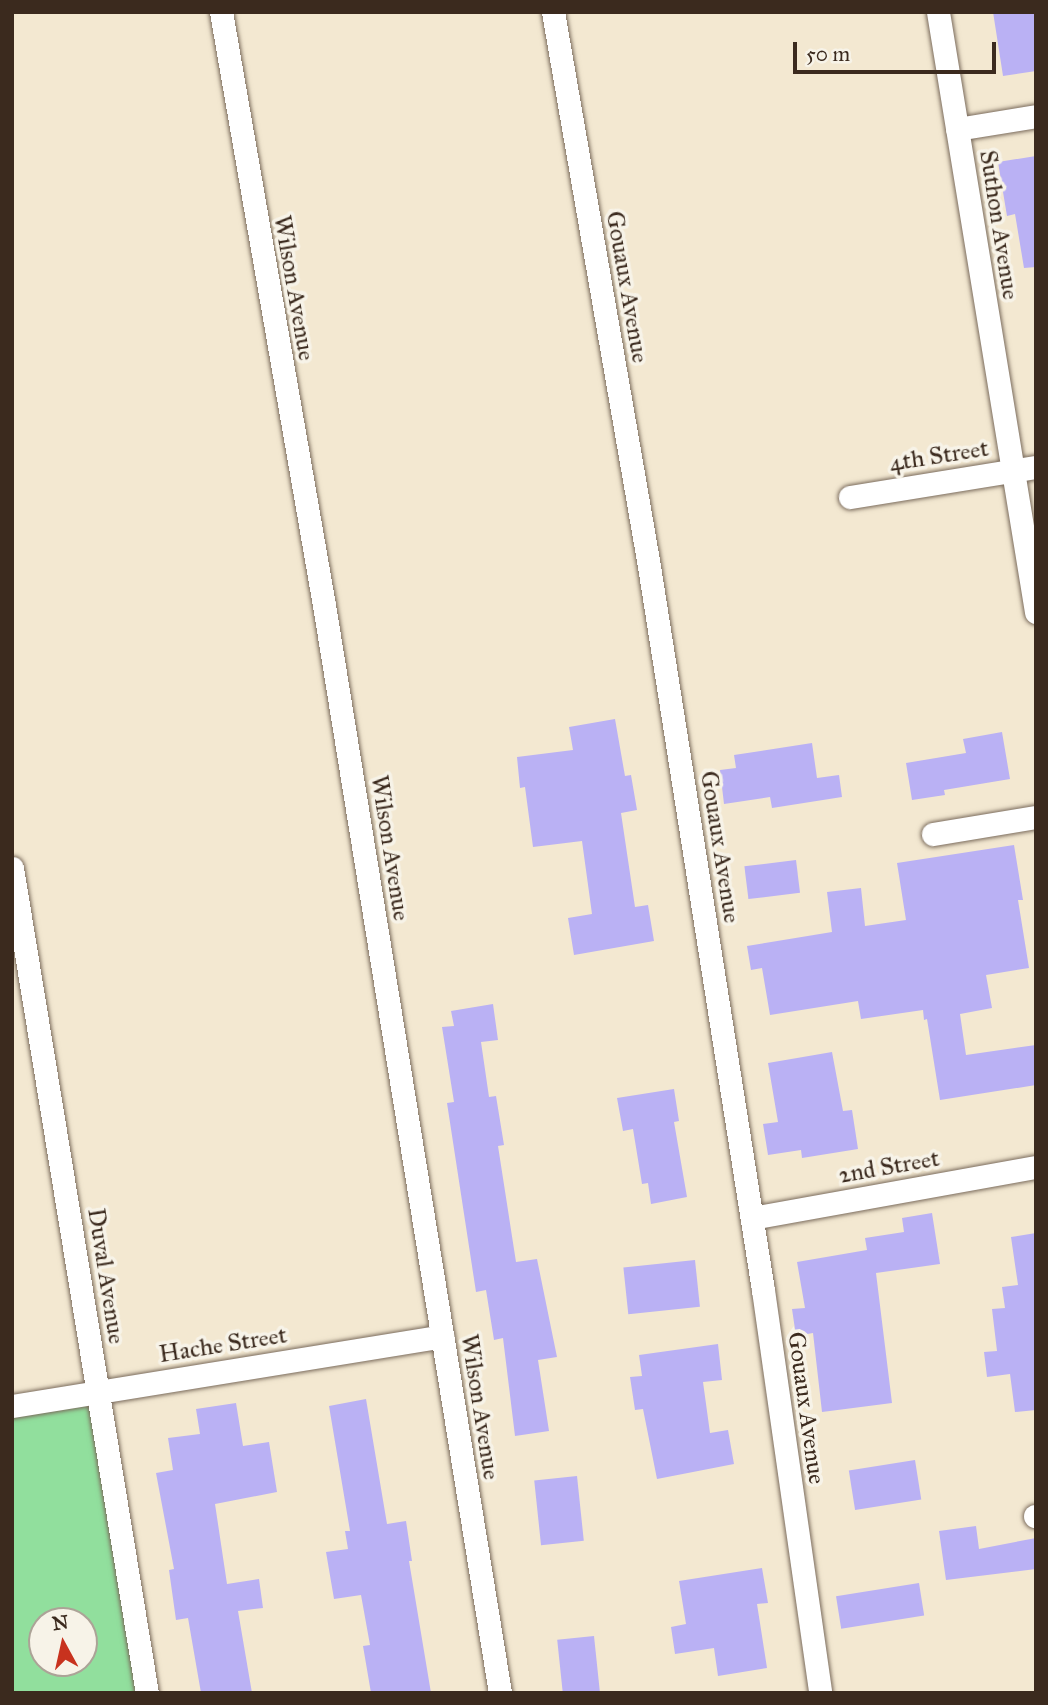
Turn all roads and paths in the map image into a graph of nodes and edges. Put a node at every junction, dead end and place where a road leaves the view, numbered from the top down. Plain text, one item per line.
1 (221, 12) edge
2 (553, 12) edge
3 (939, 12) edge
4 (1036, 116) edge
5 (957, 129) junction
6 (1036, 467) edge
7 (1012, 471) junction
8 (850, 497) dead end
9 (1036, 612) edge
10 (1036, 817) edge
11 (933, 834) dead end
12 (12, 868) edge
13 (1036, 1167) edge
14 (752, 1218) junction
15 (442, 1336) junction
16 (98, 1392) junction
17 (12, 1406) edge
18 (147, 1693) edge
19 (500, 1693) edge
20 (820, 1693) edge

1 - 15 street, Wilson Avenue
2 - 14 street, Gouaux Avenue
3 - 5 street, Suthon Avenue
4 - 5 street
5 - 7 street, Suthon Avenue
6 - 7 street, 4th Street
7 - 8 street, 4th Street
7 - 9 street, Suthon Avenue
10 - 11 street
12 - 16 street, Duval Avenue
13 - 14 street, 2nd Street
14 - 20 street, Gouaux Avenue
15 - 16 street, Hache Street
15 - 19 street, Wilson Avenue
16 - 17 street, Hache Street
16 - 18 street, Duval Avenue

